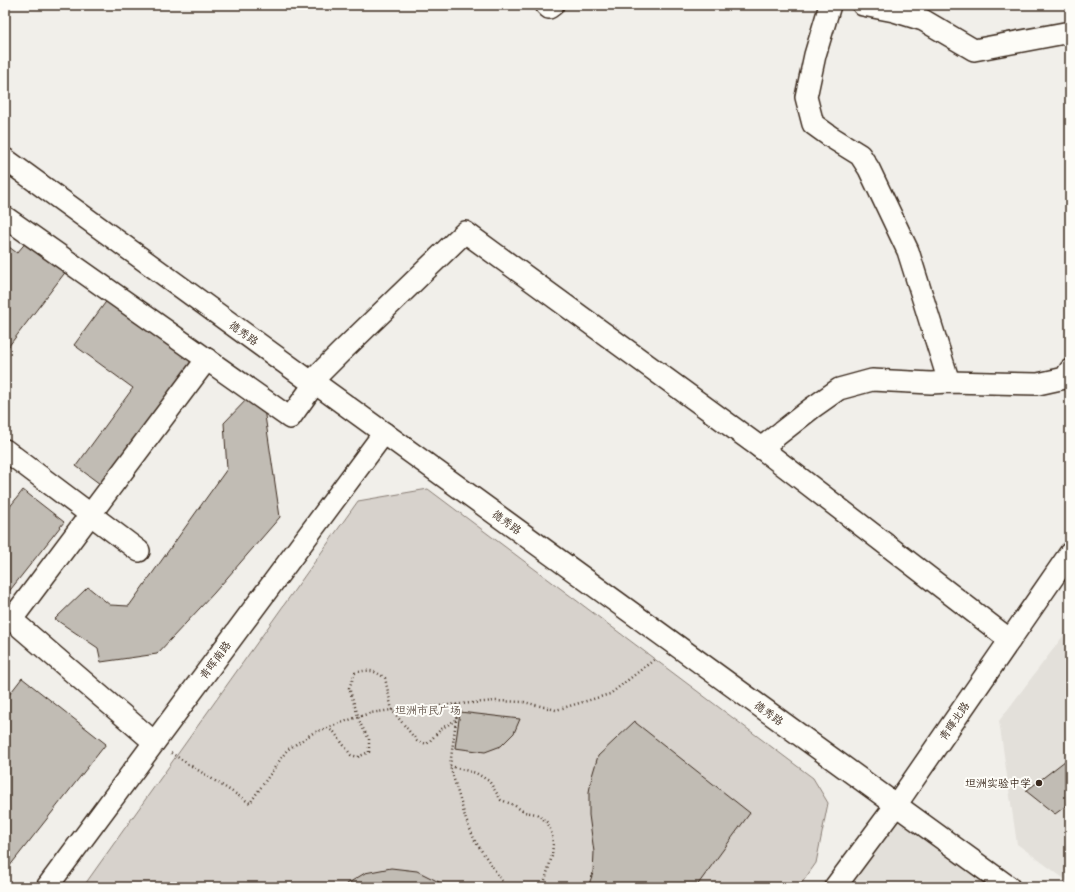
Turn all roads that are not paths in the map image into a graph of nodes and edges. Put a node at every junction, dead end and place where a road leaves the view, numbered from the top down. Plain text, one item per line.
1 (546, 5) edge
2 (553, 5) edge
3 (830, 5) edge
4 (863, 5) edge
5 (1070, 32) edge
6 (8, 167) edge
7 (5, 217) edge
8 (207, 359) junction
9 (1070, 370) edge
10 (949, 382) junction
11 (313, 383) junction
12 (384, 433) junction
13 (761, 448) junction
14 (5, 450) edge
15 (90, 514) junction
16 (139, 551) dead end
17 (1070, 553) edge
18 (8, 616) edge
19 (1010, 640) junction
20 (154, 742) junction
21 (896, 805) junction
22 (46, 887) edge
23 (835, 887) edge
24 (1009, 887) edge

1 - 2 street
3 - 10 street
4 - 5 street
6 - 11 street, 德秀路
7 - 8 street
8 - 11 street
8 - 15 street
9 - 10 street
10 - 13 street
11 - 12 street, 德秀路
11 - 13 street
12 - 20 street, 青晖南路
12 - 21 street, 德秀路
13 - 19 street
14 - 15 street
15 - 16 street
15 - 18 street
17 - 19 street, 青暉北路
18 - 20 street
19 - 21 street, 青暉北路
20 - 22 street, 青晖南路
21 - 23 street, 青暉北路
21 - 24 street, 德秀路

